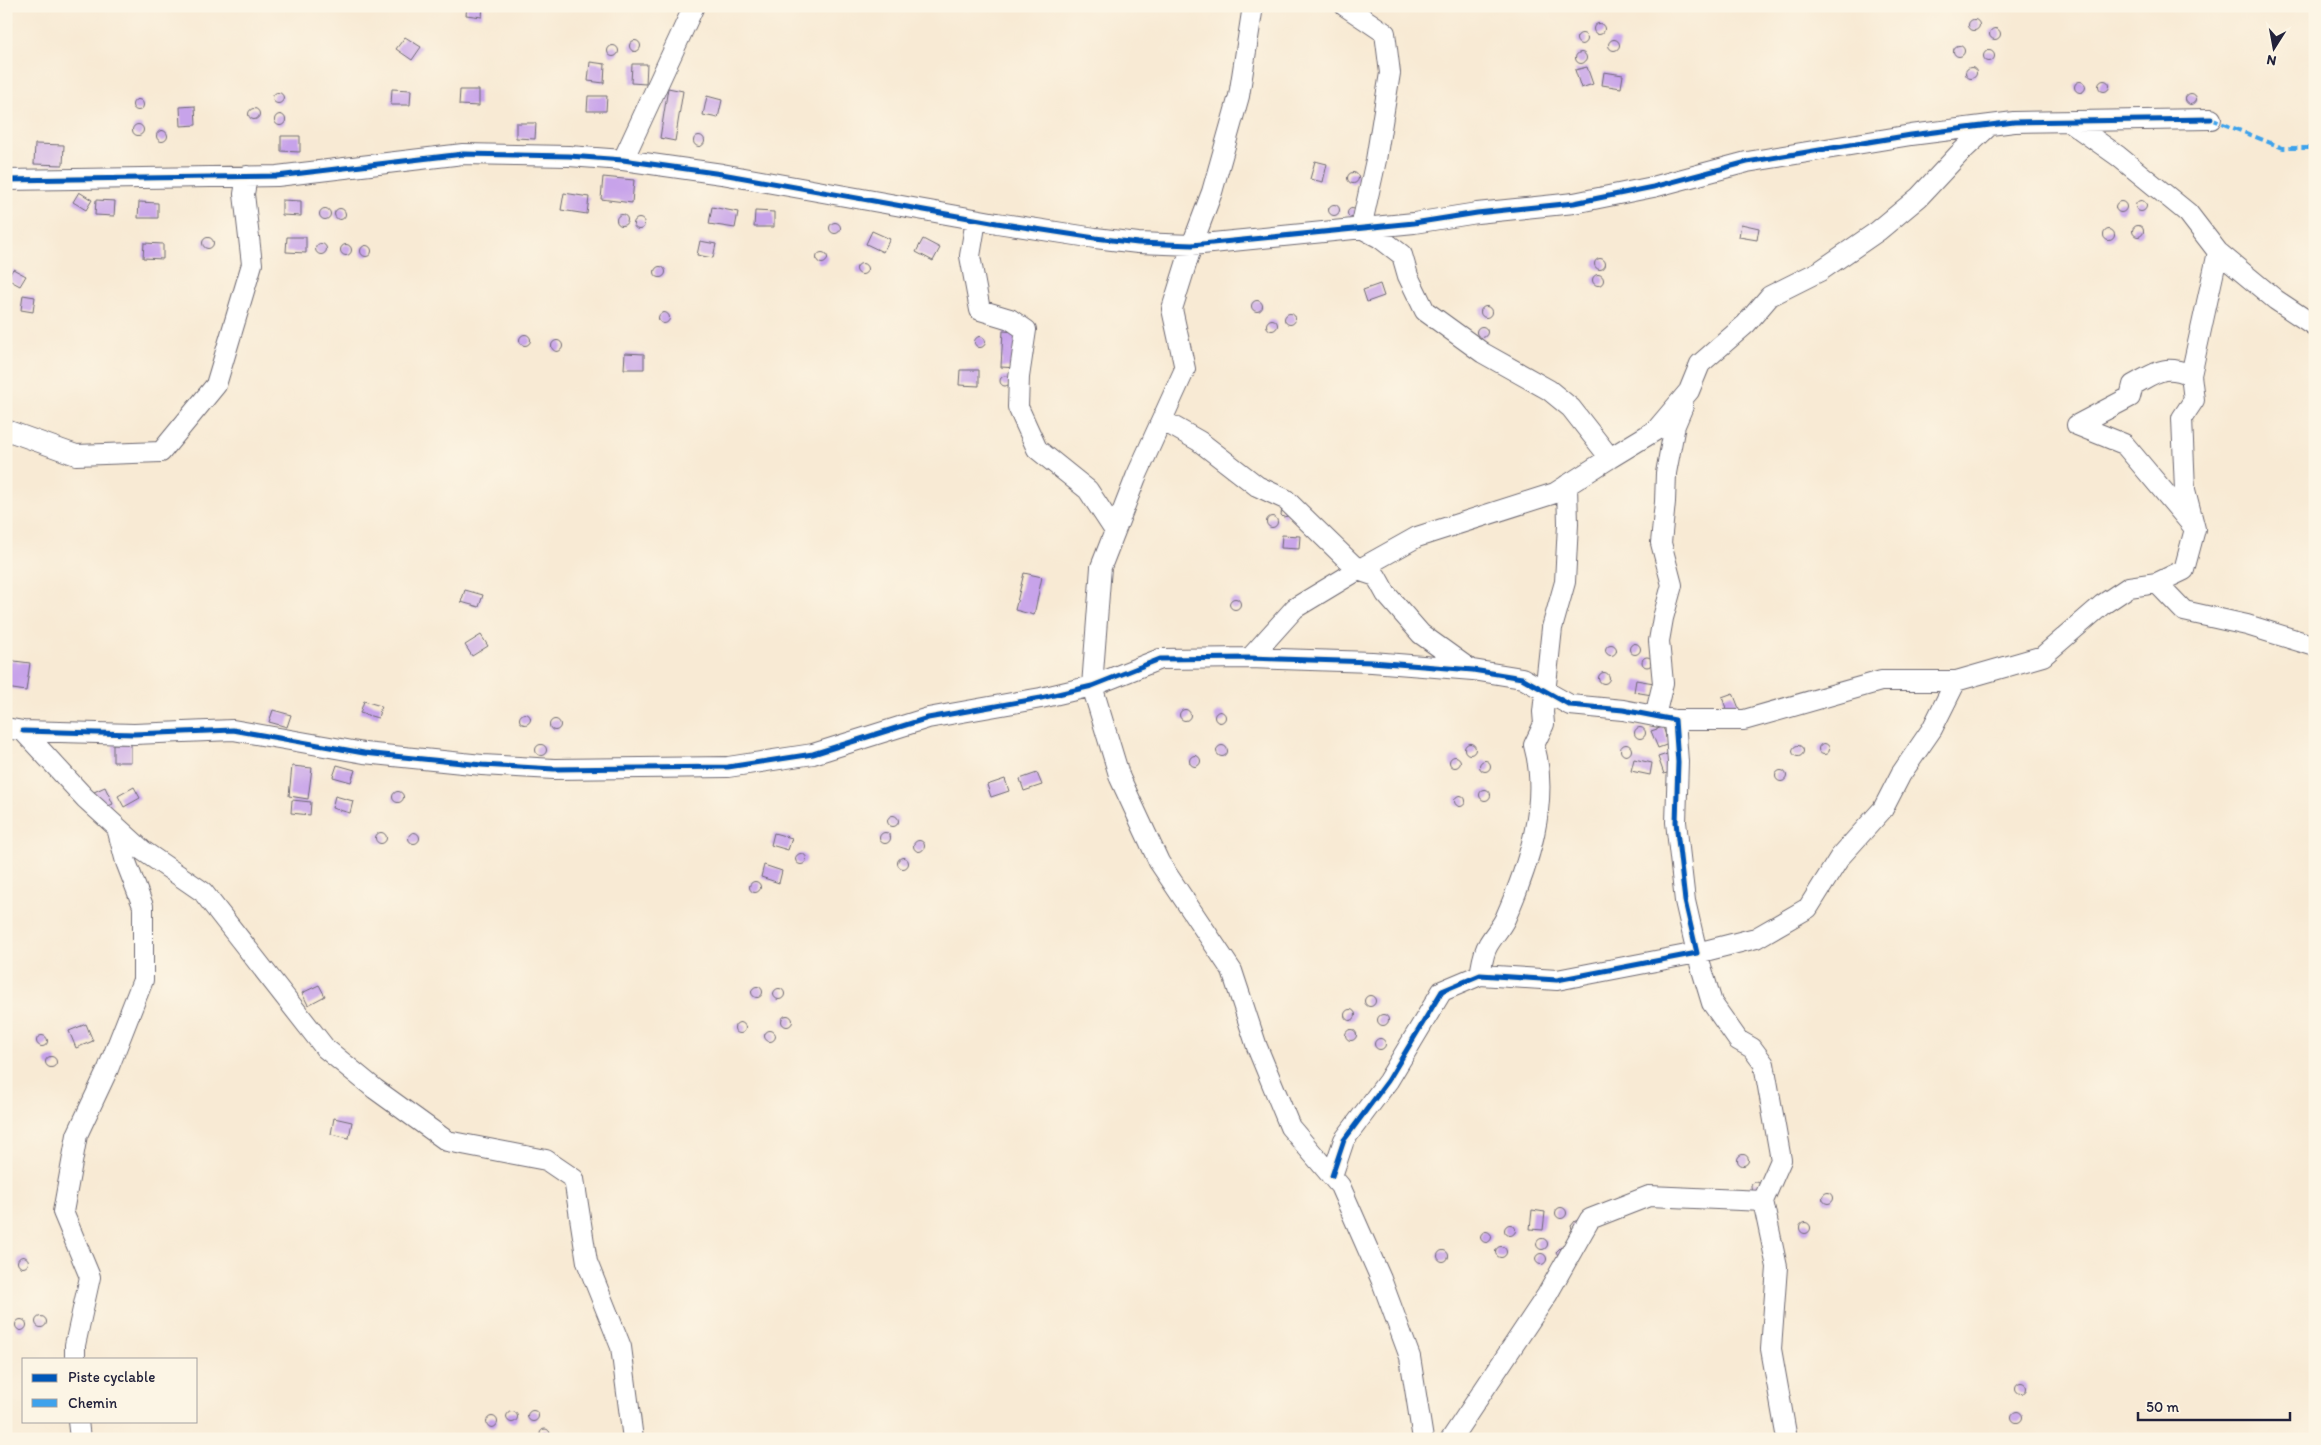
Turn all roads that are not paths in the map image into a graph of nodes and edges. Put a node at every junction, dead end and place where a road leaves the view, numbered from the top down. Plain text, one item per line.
1 (694, 6) edge
2 (1253, 6) edge
3 (1345, 6) edge
4 (2211, 119) dead end
5 (2070, 122) junction
6 (1990, 125) junction
7 (623, 160) junction
8 (248, 176) junction
9 (6, 180) edge
10 (976, 220) junction
11 (1361, 228) junction
12 (1192, 245) junction
13 (2218, 252) junction
14 (2315, 326) edge
15 (2192, 375) junction
16 (1689, 391) junction
17 (1162, 420) junction
18 (6, 430) edge
19 (1610, 458) junction
20 (1567, 485) junction
21 (2194, 529) junction
22 (1115, 531) junction
23 (1358, 570) junction
24 (2156, 583) junction
25 (2315, 646) edge
26 (1250, 658) junction
27 (1472, 670) junction
28 (1956, 681) junction
29 (1092, 686) junction
30 (1546, 692) junction
31 (1655, 716) junction
32 (1675, 720) junction
33 (15, 730) edge
34 (117, 828) junction
35 (1697, 953) junction
36 (1480, 975) junction
37 (1332, 1176) junction
38 (1763, 1201) junction
39 (75, 1358) edge
40 (78, 1422) edge
41 (80, 1439) edge
42 (633, 1439) edge
43 (1423, 1439) edge
44 (1452, 1439) edge
45 (1787, 1439) edge

1 - 7 street
2 - 12 street
3 - 11 street
4 - 5 street
5 - 6 street
5 - 13 street
6 - 11 street
6 - 16 street
7 - 8 street
7 - 10 street
8 - 9 street
8 - 18 street
10 - 12 street
10 - 22 street
11 - 12 street
11 - 19 street
12 - 17 street
13 - 14 street
13 - 15 street
15 - 21 street
15 - 21 street
16 - 19 street
16 - 31 street
17 - 22 street
17 - 23 street
19 - 20 street
20 - 23 street
20 - 30 street
21 - 24 street
22 - 29 street
23 - 26 street
23 - 27 street
24 - 25 street
24 - 28 street
26 - 27 street
26 - 29 street
27 - 30 street
28 - 32 street
28 - 35 street
29 - 33 street
29 - 37 street
30 - 31 street
30 - 36 street
31 - 32 street
32 - 35 street
33 - 34 street
34 - 39 street
34 - 42 street
35 - 36 street
35 - 38 street
36 - 37 street
37 - 43 street
38 - 44 street
38 - 45 street
40 - 41 street

